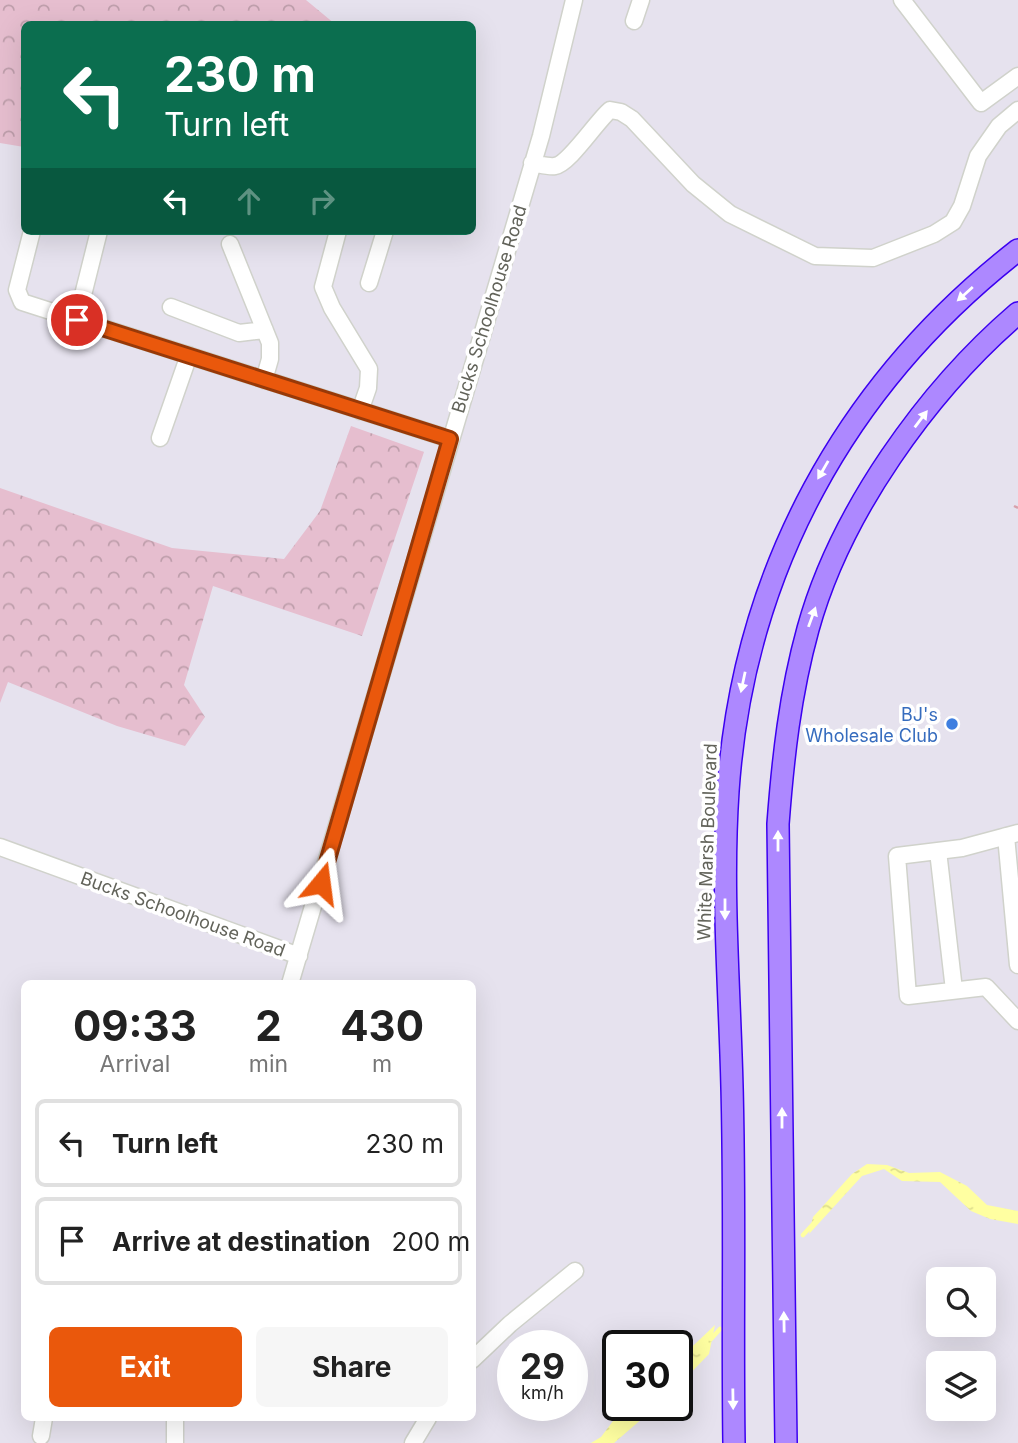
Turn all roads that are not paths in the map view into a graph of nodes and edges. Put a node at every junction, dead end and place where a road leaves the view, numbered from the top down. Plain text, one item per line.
1 (574, 0) edge
2 (641, 0) edge
3 (902, 0) edge
4 (634, 21) dead end
5 (1018, 75) edge
6 (1018, 110) edge
7 (532, 163) junction
8 (31, 235) edge
9 (98, 235) edge
10 (337, 235) edge
11 (384, 235) edge
12 (230, 244) dead end
13 (1018, 250) edge
14 (369, 283) dead end
15 (171, 307) dead end
16 (1018, 313) edge
17 (77, 320) junction
18 (265, 330) junction
19 (189, 355) junction
20 (264, 380) junction
21 (359, 411) junction
22 (160, 438) dead end
23 (450, 439) junction
24 (1012, 835) edge
25 (0, 847) edge
26 (938, 851) junction
27 (299, 956) junction
28 (1018, 965) edge
29 (291, 980) edge
30 (954, 990) junction
31 (1018, 1021) edge
32 (575, 1272) dead end
33 (476, 1356) edge
34 (785, 1390) junction
35 (44, 1421) edge
36 (175, 1421) edge
37 (426, 1421) edge
38 (41, 1436) dead end
39 (175, 1443) edge
40 (414, 1443) edge
41 (734, 1443) edge
42 (786, 1443) edge
43 (793, 1443) edge

1 - 7 street, Bucks Schoolhouse Road
2 - 4 street
3 - 5 street
6 - 7 street
7 - 23 street, Bucks Schoolhouse Road
8 - 17 street
9 - 17 street
10 - 21 street
11 - 14 street
12 - 18 street
13 -> 41 highway, White Marsh Boulevard
15 - 18 street
34 -> 16 highway
17 - 19 street
18 - 20 street
19 - 20 street
19 - 22 street
20 - 21 street
21 - 23 street
23 - 27 street, Bucks Schoolhouse Road
24 - 26 street
24 - 28 street
25 - 27 street, Bucks Schoolhouse Road
26 - 30 street
26 - 30 street
27 - 29 street
30 - 31 street
32 - 33 street
34 - 42 highway
34 - 43 highway
35 - 38 street
36 - 39 street
37 - 40 street

